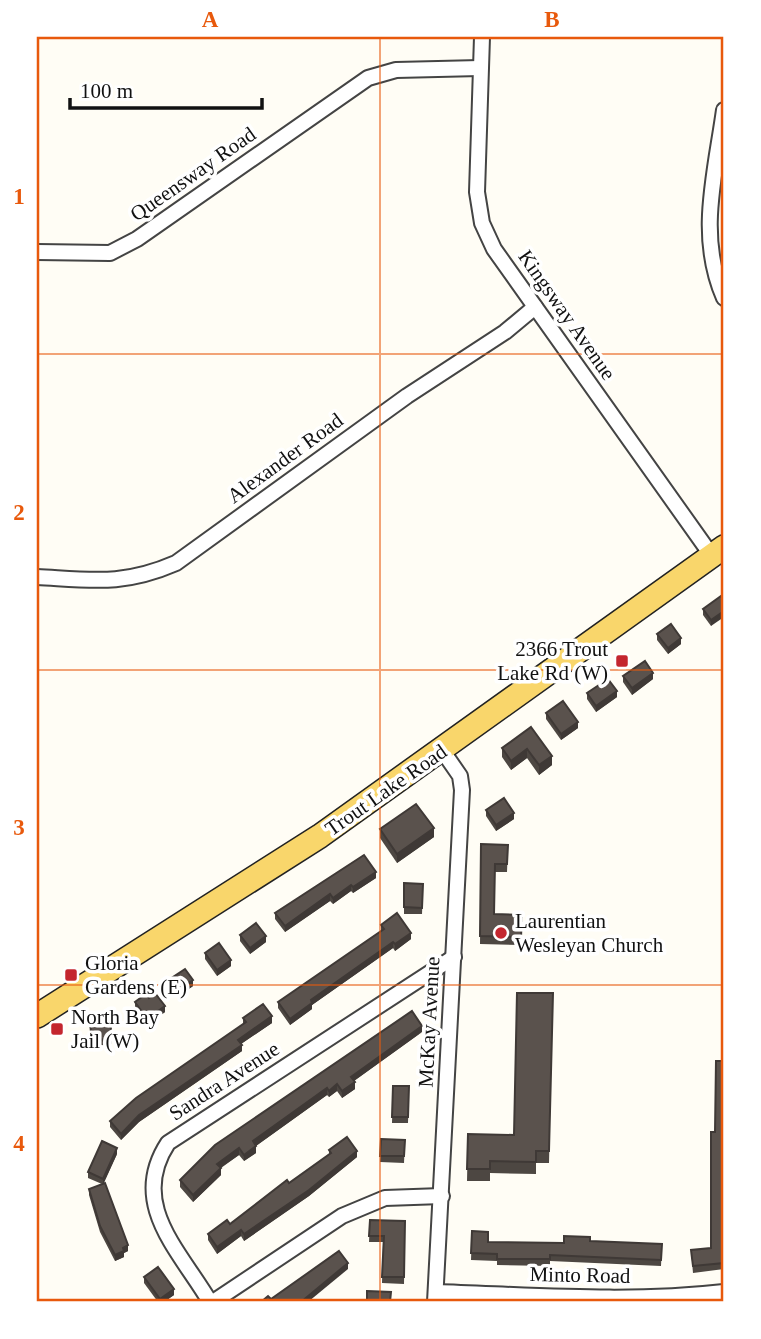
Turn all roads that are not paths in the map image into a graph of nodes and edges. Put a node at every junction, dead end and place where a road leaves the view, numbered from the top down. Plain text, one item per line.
1 (482, 37) edge
2 (480, 68) junction
3 (724, 110) edge
4 (37, 252) edge
5 (724, 298) edge
6 (535, 307) junction
7 (718, 552) edge
8 (37, 577) edge
9 (442, 750) junction
10 (454, 957) junction
11 (37, 1016) edge
12 (442, 1196) junction
13 (724, 1292) edge
14 (435, 1297) edge
15 (588, 1300) edge
16 (212, 1302) edge

1 - 2 street, Kingsway Avenue
2 - 4 street, Queensway Road
2 - 6 street, Kingsway Avenue
3 - 5 street
6 - 7 street, Kingsway Avenue
6 - 8 street, Alexander Road
7 - 9 main road, Trout Lake Road
9 - 10 street, McKay Avenue
9 - 11 main road, Trout Lake Road
10 - 12 street, McKay Avenue
10 - 16 street, Sandra Avenue
12 - 14 street, McKay Avenue
12 - 16 street
13 - 15 street, Minto Road
14 - 15 street, Minto Road

